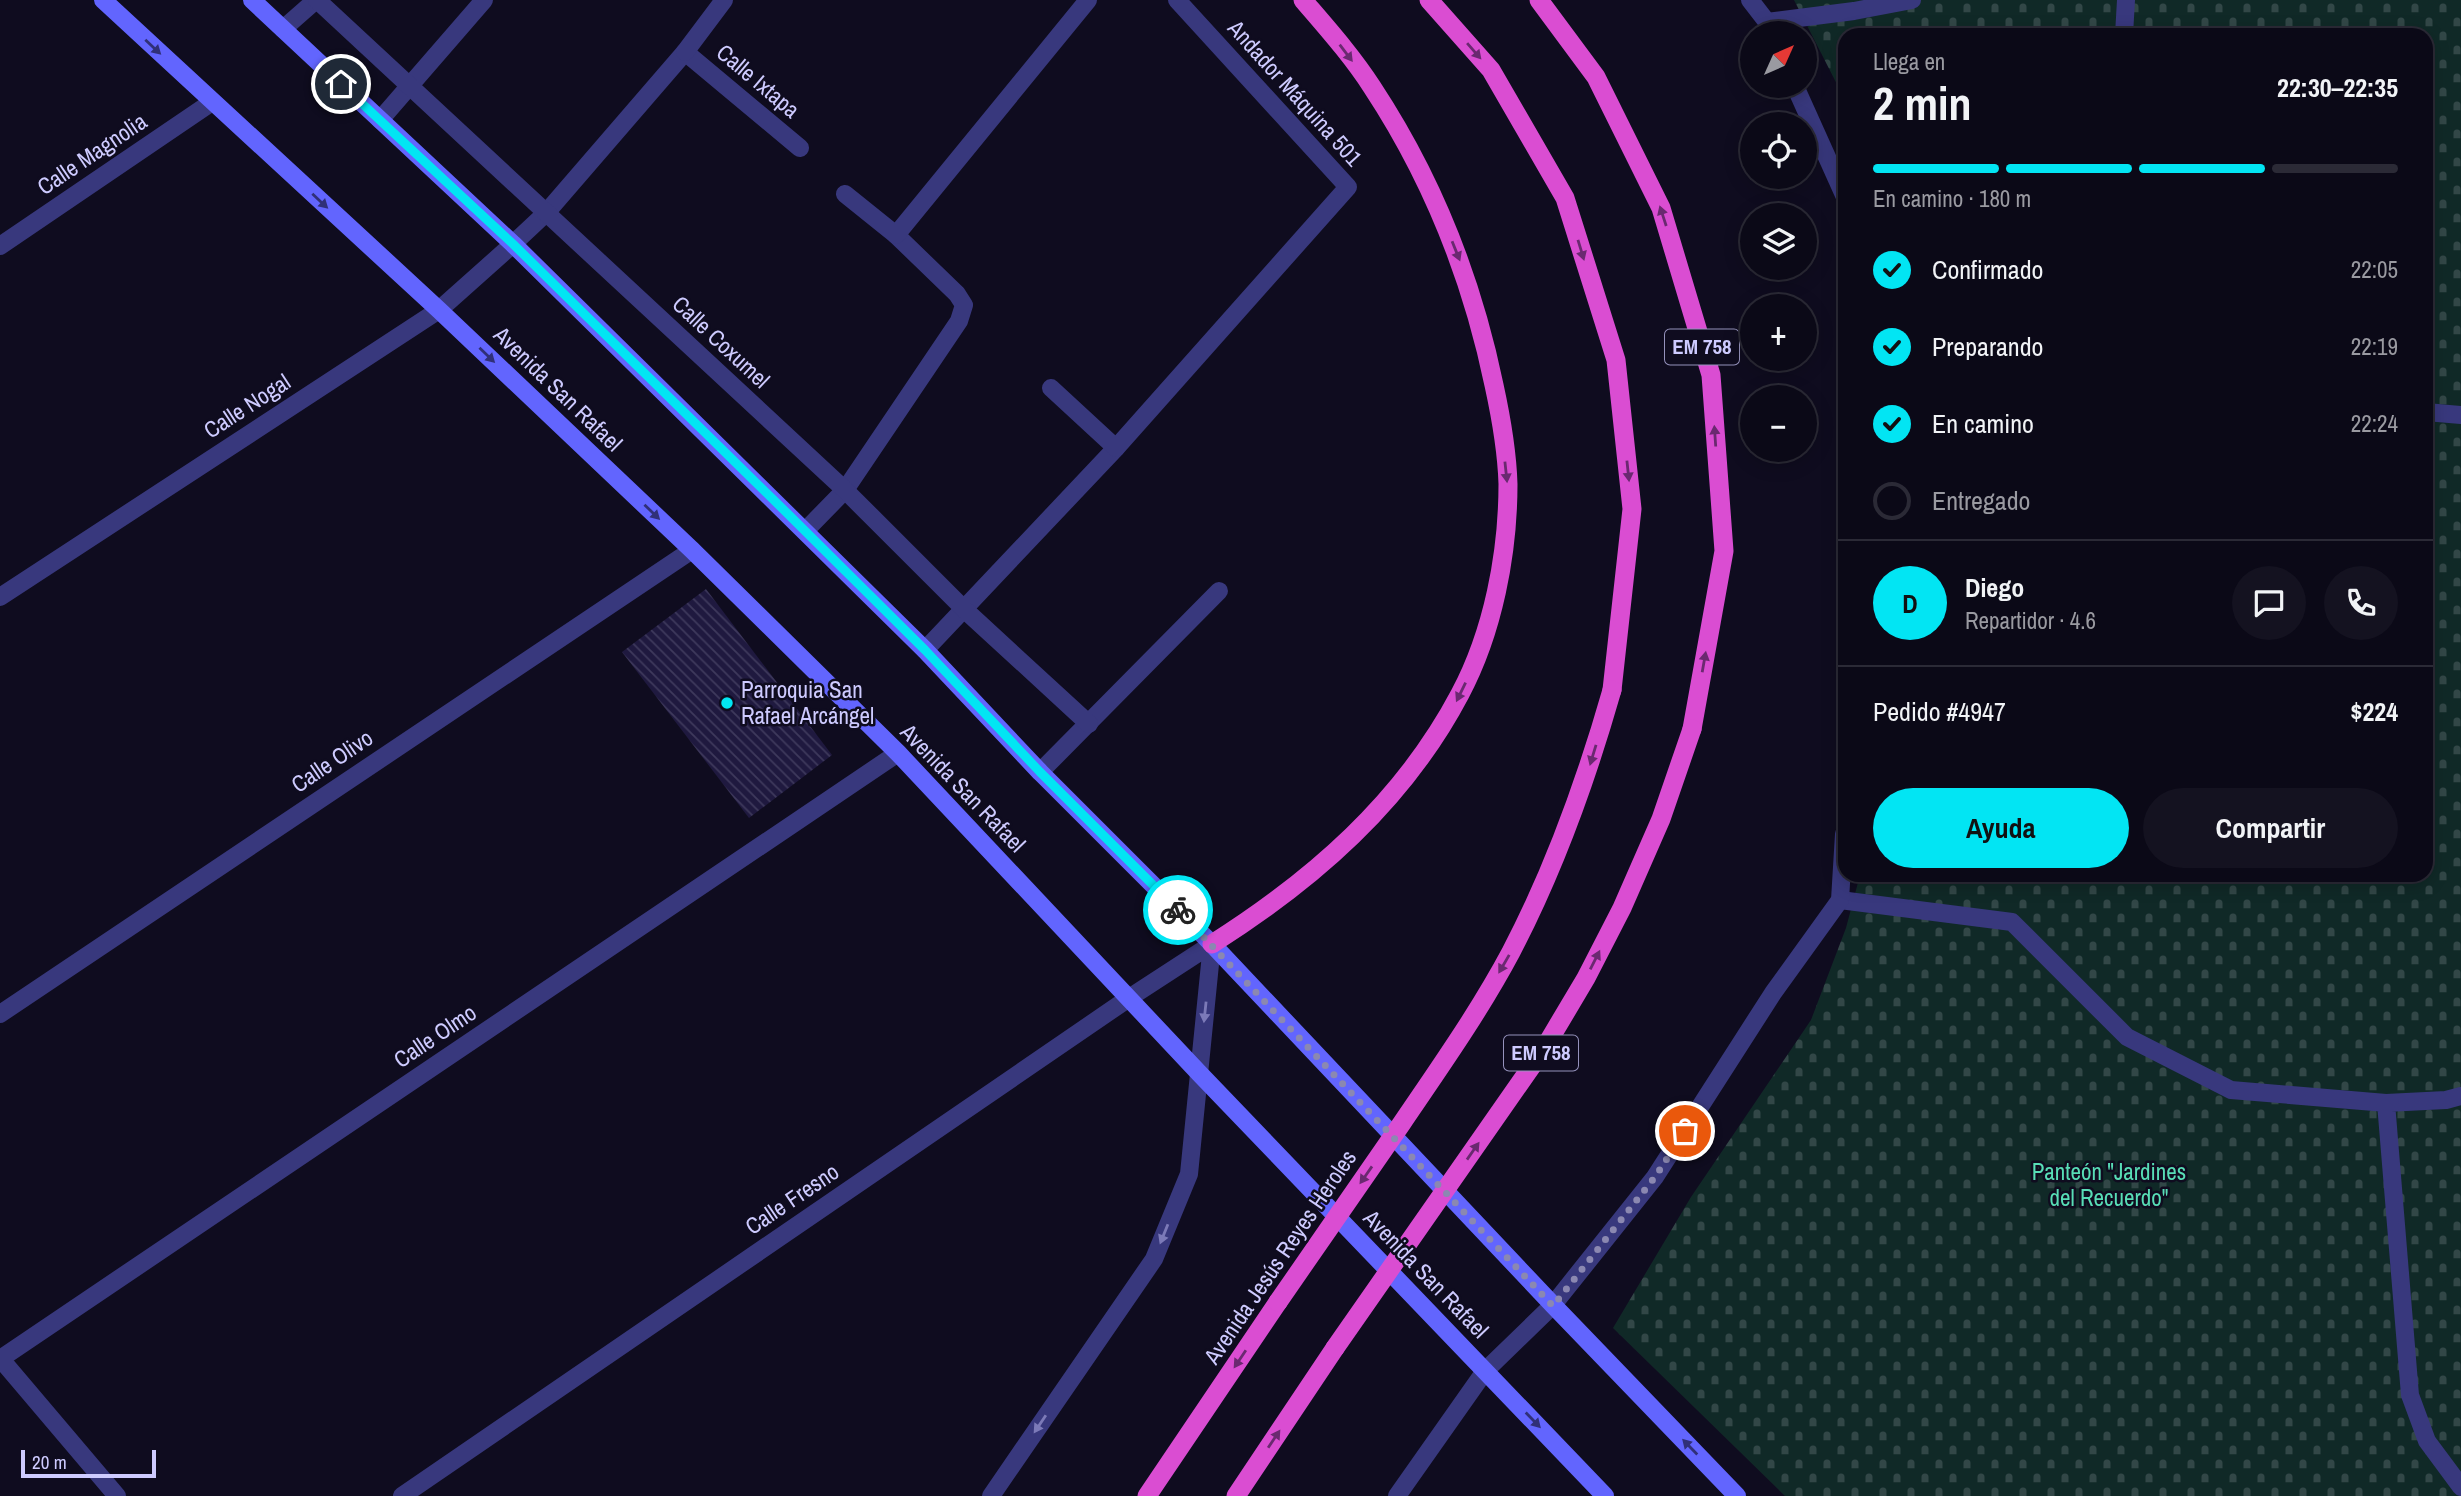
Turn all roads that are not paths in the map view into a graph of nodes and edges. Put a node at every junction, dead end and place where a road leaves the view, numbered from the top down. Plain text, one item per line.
1 (103, 0) edge
2 (252, 0) edge
3 (316, 0) edge
4 (484, 0) edge
5 (724, 0) edge
6 (1088, 0) edge
7 (1177, 0) edge
8 (1303, 0) edge
9 (1429, 0) edge
10 (1539, 0) edge
11 (1750, 0) edge
12 (1912, 0) edge
13 (2126, 0) edge
14 (1764, 21) edge
15 (1804, 21) edge
16 (2124, 28) edge
17 (283, 29) junction
18 (685, 52) junction
19 (410, 87) junction
20 (1800, 98) edge
21 (212, 102) junction
22 (380, 120) junction
23 (800, 148) dead end
24 (1838, 182) edge
25 (845, 194) dead end
26 (545, 213) junction
27 (896, 235) junction
28 (513, 244) junction
29 (0, 246) edge
30 (439, 310) junction
31 (1051, 388) dead end
32 (2433, 413) edge
33 (2461, 415) edge
34 (1116, 448) junction
35 (845, 490) junction
36 (805, 531) junction
37 (692, 550) junction
38 (1219, 591) dead end
39 (0, 597) edge
40 (965, 610) junction
41 (925, 650) junction
42 (1088, 724) junction
43 (898, 753) junction
44 (1040, 772) junction
45 (1841, 882) edge
46 (1840, 900) junction
47 (1212, 944) junction
48 (1129, 998) junction
49 (0, 1013) edge
50 (1199, 1073) junction
51 (2461, 1096) edge
52 (2386, 1103) junction
53 (1553, 1306) junction
54 (0, 1359) edge
55 (1485, 1371) junction
56 (2461, 1487) edge
57 (117, 1496) edge
58 (401, 1496) edge
59 (991, 1496) edge
60 (1147, 1496) edge
61 (1236, 1496) edge
62 (1397, 1496) edge
63 (1605, 1496) edge
64 (1737, 1496) edge

1 -> 21 main road, Avenida San Rafael
2 - 17 main road
3 - 17 street
3 - 19 street, Calle Coxumel
4 - 19 street
5 - 18 street, Calle Nogal
6 - 27 street
7 - 34 street, Andador Máquina 501
8 -> 47 highway
9 -> 60 highway, Avenida Jesús Reyes Heroles, bridge
61 -> 10 highway, EM 758, bridge
11 - 14 street
12 - 15 street
13 - 16 street
17 - 22 main road
18 - 23 street, Calle Ixtapa
18 - 26 street, Calle Nogal
19 - 22 street
19 - 26 street, Calle Coxumel
20 - 24 street
21 - 29 street, Calle Magnolia
21 -> 30 main road, Avenida San Rafael
22 - 28 main road
25 - 27 street
26 - 28 street, Calle Nogal
26 - 35 street, Calle Coxumel
27 - 35 street
28 - 30 street, Calle Nogal
28 - 36 main road
30 -> 37 main road, Avenida San Rafael
30 - 39 street, Calle Nogal
31 - 34 street
32 - 33 street
34 - 40 street
35 - 36 street
35 - 40 street, Calle Coxumel
36 - 41 main road
37 - 43 main road, Avenida San Rafael
37 - 49 street, Calle Olivo
38 - 42 street
40 - 41 street
40 - 42 street, Calle Coxumel
41 - 44 main road
42 - 44 street
43 - 48 main road, Avenida San Rafael
43 - 54 street, Calle Olmo
44 - 47 main road
45 - 46 street
46 - 52 street
46 - 53 street
47 - 48 street, Calle Fresno
47 -> 50 street
47 - 53 main road
48 - 50 main road, Avenida San Rafael
48 - 58 street, Calle Fresno
50 - 55 main road, Avenida San Rafael
50 -> 59 street
51 - 52 street
52 - 56 street
53 - 55 street
64 -> 53 main road
54 - 57 street
55 - 62 street
55 -> 63 main road, Avenida San Rafael

